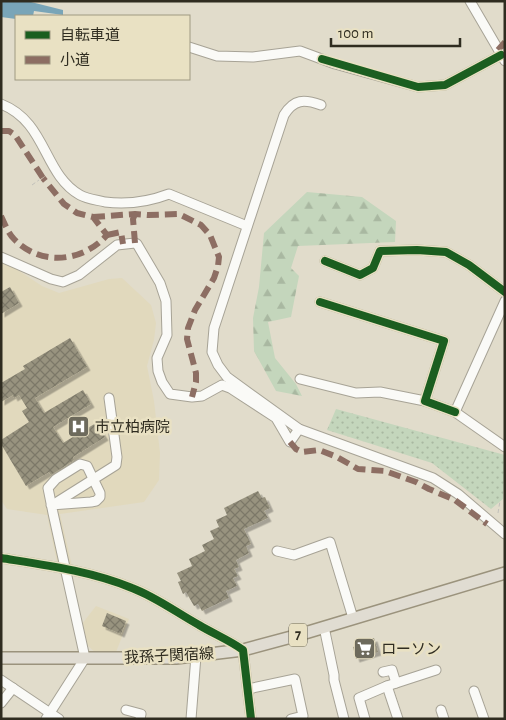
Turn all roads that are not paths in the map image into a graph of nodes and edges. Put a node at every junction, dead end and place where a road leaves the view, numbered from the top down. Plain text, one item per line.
1 (470, 1) edge
2 (190, 47) edge
3 (503, 58) edge
4 (1, 104) edge
5 (321, 105) dead end
6 (247, 226) junction
7 (1, 257) edge
8 (325, 261) dead end
9 (505, 292) edge
10 (505, 301) edge
11 (320, 302) dead end
12 (300, 379) dead end
13 (109, 398) dead end
14 (425, 401) junction
15 (455, 412) junction
16 (299, 429) junction
17 (505, 447) edge
18 (93, 479) junction
19 (51, 505) junction
20 (505, 534) edge
21 (277, 551) dead end
22 (1, 558) edge
23 (65, 568) junction
24 (505, 573) edge
25 (353, 618) junction
26 (324, 627) junction
27 (243, 650) junction
28 (196, 656) junction
29 (1, 658) edge
30 (85, 658) junction
31 (436, 670) dead end
32 (383, 672) dead end
33 (1, 680) edge
34 (392, 684) junction
35 (13, 688) junction
36 (248, 689) junction
37 (474, 691) dead end
38 (1, 703) edge
39 (126, 710) dead end
40 (48, 716) edge
41 (59, 719) edge
42 (140, 719) edge
43 (190, 719) edge
44 (251, 719) edge
45 (291, 719) edge
46 (344, 719) edge
47 (365, 719) edge
48 (398, 719) edge
49 (484, 719) edge

1 - 3 street
2 - 3 street
4 - 6 street
5 - 6 street
6 - 16 street
7 - 16 street
8 - 9 street
10 - 15 street
11 - 14 street
12 - 14 street
13 - 18 street
14 - 15 street
15 - 17 street
16 - 20 street
18 - 19 street
18 - 19 street
18 - 19 street
19 - 23 street
21 - 25 street
22 - 23 street
23 - 27 street
23 - 30 street
24 - 25 main road, 我孫子関宿線 / 7
25 - 26 main road, 我孫子関宿線 / 7
26 - 27 main road, 我孫子関宿線 / 7
26 - 46 street
27 - 28 main road, 我孫子関宿線 / 7
27 - 36 street
28 - 30 main road, 我孫子関宿線 / 7
28 - 43 street
29 - 30 main road, 我孫子関宿線 / 7
30 - 40 street
31 - 34 street
32 - 34 street
33 - 35 street
34 - 47 street
34 - 48 street
35 - 38 street
35 - 40 street
36 - 44 street
36 - 45 street
37 - 49 street
39 - 42 street
40 - 41 street

